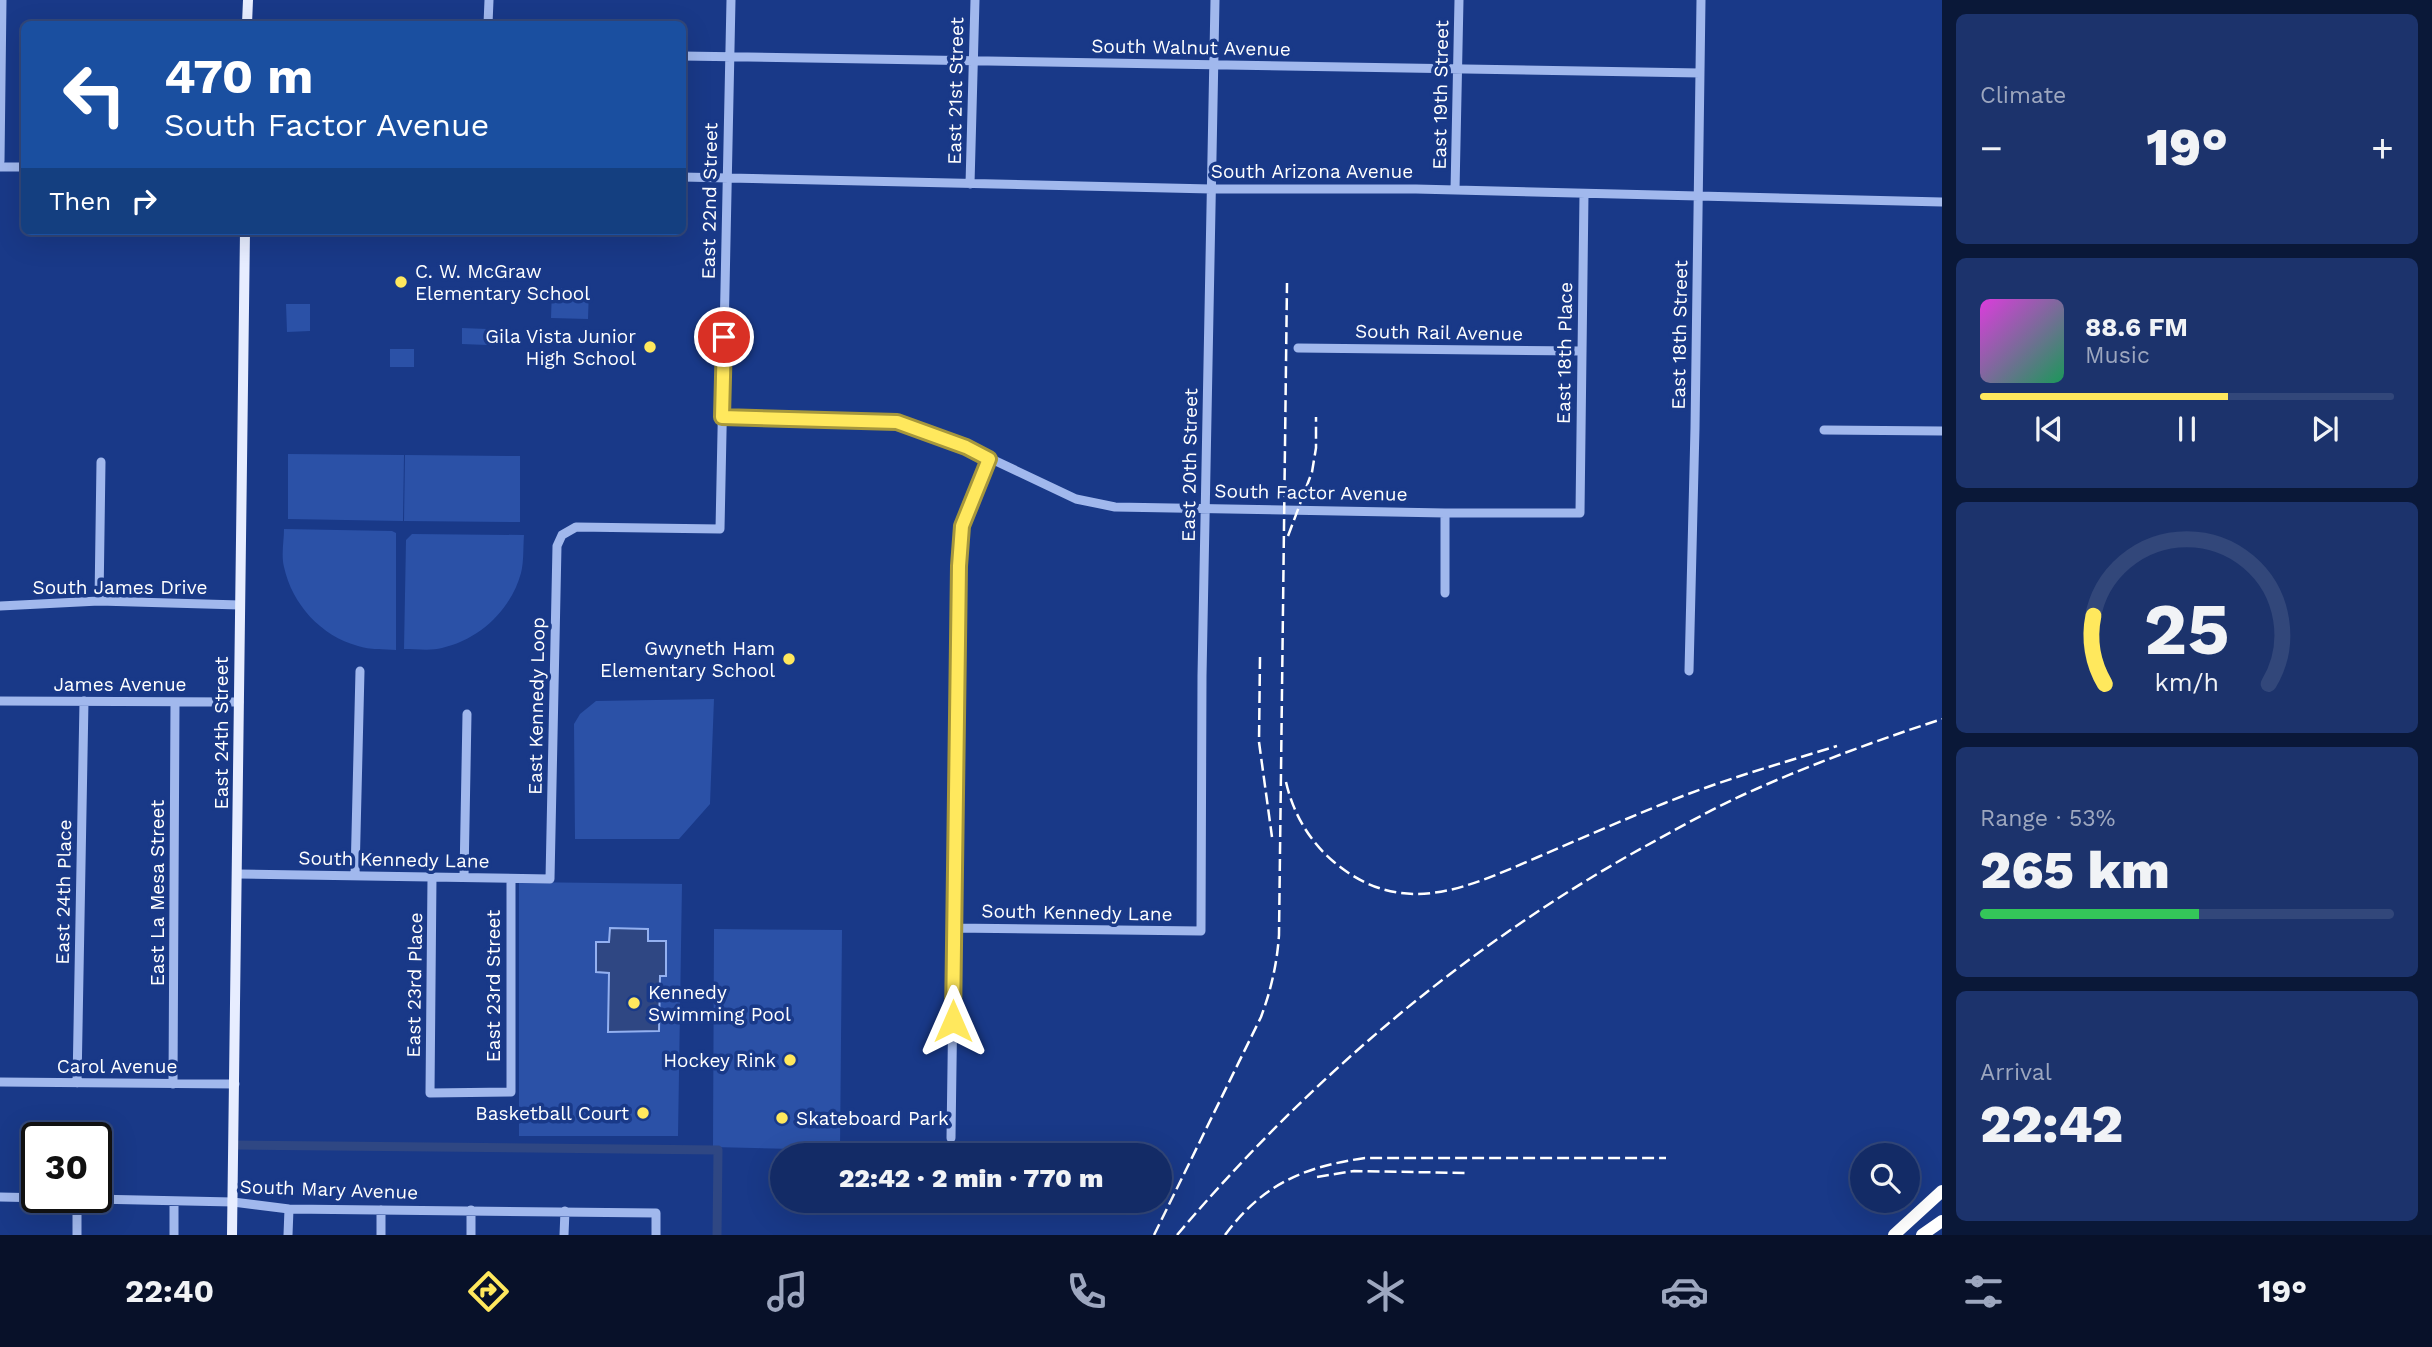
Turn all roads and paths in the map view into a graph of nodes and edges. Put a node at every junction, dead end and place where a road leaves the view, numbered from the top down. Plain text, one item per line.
1 (2, 0) edge
2 (248, 0) edge
3 (489, 0) edge
4 (731, 0) edge
5 (975, 0) edge
6 (1215, 0) edge
7 (1459, 0) edge
8 (1701, 0) edge
9 (247, 21) edge
10 (488, 21) edge
11 (686, 56) edge
12 (730, 57) junction
13 (974, 61) junction
14 (1214, 65) junction
15 (1458, 69) junction
16 (1700, 73) junction
17 (0, 109) edge
18 (0, 161) edge
19 (0, 167) edge
20 (21, 167) edge
21 (686, 177) edge
22 (727, 178) junction
23 (970, 184) junction
24 (1211, 189) junction
25 (1455, 190) junction
26 (1584, 194) junction
27 (1698, 195) junction
28 (1942, 202) edge
29 (245, 235) edge
30 (1298, 348) dead end
31 (1581, 351) junction
32 (722, 417) junction
33 (1824, 430) dead end
34 (1942, 431) edge
35 (989, 459) junction
36 (102, 463) dead end
37 (1206, 507) junction
38 (1446, 513) junction
39 (1580, 513) joint
40 (562, 535) joint
41 (1445, 593) dead end
42 (99, 601) junction
43 (240, 605) junction
44 (0, 606) edge
45 (360, 671) dead end
46 (1689, 671) dead end
47 (0, 701) edge
48 (83, 701) junction
49 (175, 702) junction
50 (239, 702) junction
51 (467, 714) dead end
52 (237, 874) junction
53 (355, 875) junction
54 (432, 877) junction
55 (464, 877) junction
56 (511, 879) junction
57 (550, 879) joint
58 (953, 928) junction
59 (1201, 931) joint
60 (0, 1082) edge
61 (77, 1083) junction
62 (173, 1084) junction
63 (234, 1084) junction
64 (511, 1092) joint
65 (951, 1138) dead end
66 (1942, 1191) edge
67 (0, 1197) edge
68 (21, 1197) edge
69 (112, 1199) edge
70 (174, 1201) junction
71 (233, 1202) junction
72 (289, 1209) junction
73 (381, 1210) junction
74 (471, 1210) junction
75 (565, 1211) junction
76 (77, 1213) edge
77 (1942, 1222) edge
78 (77, 1235) edge
79 (174, 1235) edge
80 (232, 1235) edge
81 (288, 1235) edge
82 (381, 1235) edge
83 (471, 1235) edge
84 (564, 1235) edge
85 (656, 1235) edge
86 (1894, 1235) edge
87 (1922, 1235) edge

1 - 17 street
2 - 9 main road
3 - 10 street
4 - 12 street, East 22nd Street
5 - 13 street, East 21st Street
6 - 14 street, East 20th Street
7 - 15 street, East 19th Street
8 - 16 street, East 18th Street
11 - 12 street, South Walnut Avenue
12 - 13 street, South Walnut Avenue
12 - 22 street, East 22nd Street
13 - 14 street, South Walnut Avenue
13 - 23 street, East 21st Street
14 - 15 street, South Walnut Avenue
14 - 24 street, East 20th Street
15 - 16 street, South Walnut Avenue
15 - 25 street, East 19th Street
16 - 27 street, East 18th Street
17 - 18 street
19 - 20 street
21 - 22 street, South Arizona Avenue
22 - 23 street, South Arizona Avenue
22 - 32 street, East 22nd Street
23 - 24 street, South Arizona Avenue
24 - 25 street, South Arizona Avenue
24 - 37 street, East 20th Street
25 - 26 street, South Arizona Avenue
26 - 27 street, South Arizona Avenue
26 - 31 street, East 18th Place
27 - 28 street, South Arizona Avenue
27 - 46 street, East 18th Street
29 - 43 main road, East 24th Street
30 - 31 street, South Rail Avenue
31 - 39 street, East 18th Place
32 - 35 street, South Factor Avenue
32 - 40 street, East 22nd Street
33 - 34 street
35 - 37 street, South Factor Avenue
35 - 58 street
36 - 42 street
37 - 38 street, South Factor Avenue
37 - 59 street, East 20th Street
38 - 39 street, South Factor Avenue
38 - 41 street
40 - 57 street, East Kennedy Loop
42 - 43 street, South James Drive
42 - 44 street, South James Drive
43 - 50 main road, East 24th Street
45 - 53 street
47 - 48 street, James Avenue
48 - 49 street, James Avenue
48 - 61 street, East 24th Place
49 - 50 street, James Avenue
49 - 62 street, East La Mesa Street
50 - 52 main road, East 24th Street
51 - 55 street
52 - 53 street, South Kennedy Lane
52 - 63 main road, East 24th Street
53 - 54 street, South Kennedy Lane
54 - 55 street, South Kennedy Lane
54 - 64 street, East 23rd Place
55 - 56 street, South Kennedy Lane
56 - 57 street, South Kennedy Lane
56 - 64 street, East 23rd Street
58 - 59 street, South Kennedy Lane
58 - 65 street
60 - 61 street, Carol Avenue
61 - 62 street, Carol Avenue
62 - 63 street, Carol Avenue
63 - 71 main road, East 24th Street
66 - 86 highway
67 - 68 street, South Mary Avenue
69 - 70 street, South Mary Avenue
70 - 71 street, South Mary Avenue
70 - 79 street
71 - 72 street, South Mary Avenue
71 - 80 main road, East 24th Street
72 - 73 street, South Mary Avenue
72 - 81 street
73 - 74 street, South Mary Avenue
73 - 82 street
74 - 75 street, South Mary Avenue
74 - 83 street
75 - 84 street
75 - 85 street, South Mary Avenue
76 - 78 street
77 - 87 highway

